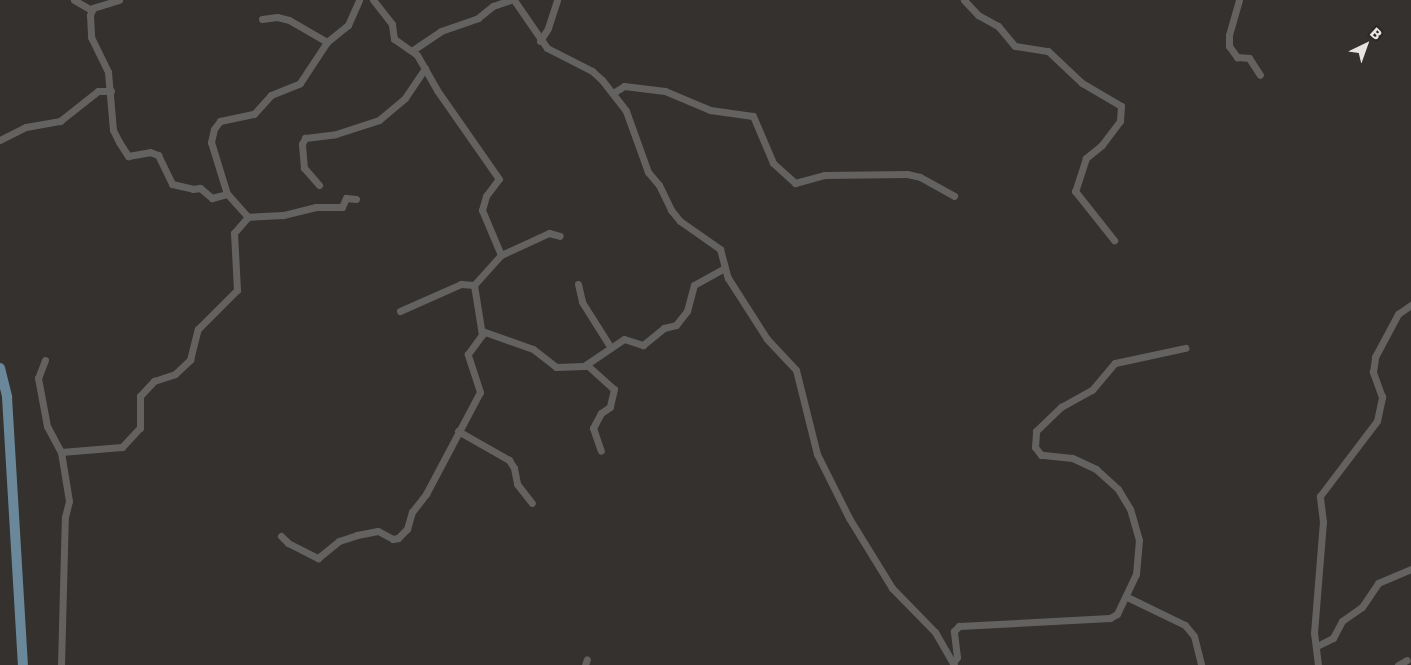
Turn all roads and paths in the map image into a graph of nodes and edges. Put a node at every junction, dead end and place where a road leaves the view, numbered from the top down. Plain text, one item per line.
1 (74, 0) edge
2 (119, 0) edge
3 (359, 0) edge
4 (373, 0) edge
5 (512, 0) edge
6 (557, 0) edge
7 (964, 0) edge
8 (1239, 0) edge
9 (91, 10) junction
10 (262, 19) dead end
11 (540, 41) junction
12 (327, 42) junction
13 (413, 50) junction
14 (425, 68) junction
15 (1260, 75) dead end
16 (111, 91) junction
17 (613, 93) junction
18 (0, 140) edge
19 (319, 185) dead end
20 (227, 194) junction
21 (954, 196) dead end
22 (356, 199) dead end
23 (248, 218) junction
24 (560, 236) dead end
25 (1114, 240) dead end
26 (501, 255) junction
27 (725, 268) junction
28 (578, 284) dead end
29 (474, 285) junction
30 (1411, 305) edge
31 (400, 311) dead end
32 (482, 331) junction
33 (611, 348) junction
34 (1185, 348) dead end
35 (45, 360) dead end
36 (587, 365) junction
37 (458, 431) junction
38 (601, 451) dead end
39 (61, 452) junction
40 (532, 503) dead end
41 (281, 536) dead end
42 (1411, 569) edge
43 (1127, 598) junction
44 (1316, 646) junction
45 (1407, 660) dead end
46 (953, 664) edge
47 (61, 665) edge
48 (1201, 665) edge
49 (1318, 665) edge
50 (1398, 665) edge

1 - 9 street
2 - 9 street
3 - 12 street
4 - 13 street
5 - 11 street
5 - 13 street
6 - 11 street
7 - 25 street
8 - 15 street
9 - 16 street
10 - 12 street
11 - 17 street
12 - 20 street
13 - 14 street
14 - 19 street
14 - 26 street
16 - 18 street
16 - 20 street
17 - 21 street
17 - 27 street
20 - 23 street
22 - 23 street
23 - 39 street
24 - 26 street
26 - 29 street
27 - 33 street
27 - 46 street
28 - 33 street
29 - 31 street
29 - 32 street
30 - 44 street
32 - 36 street
32 - 37 street
33 - 36 street
34 - 43 street
35 - 39 street
36 - 38 street
37 - 40 street
37 - 41 street
39 - 47 street
42 - 44 street
43 - 46 street
43 - 48 street
44 - 49 street
45 - 50 street

